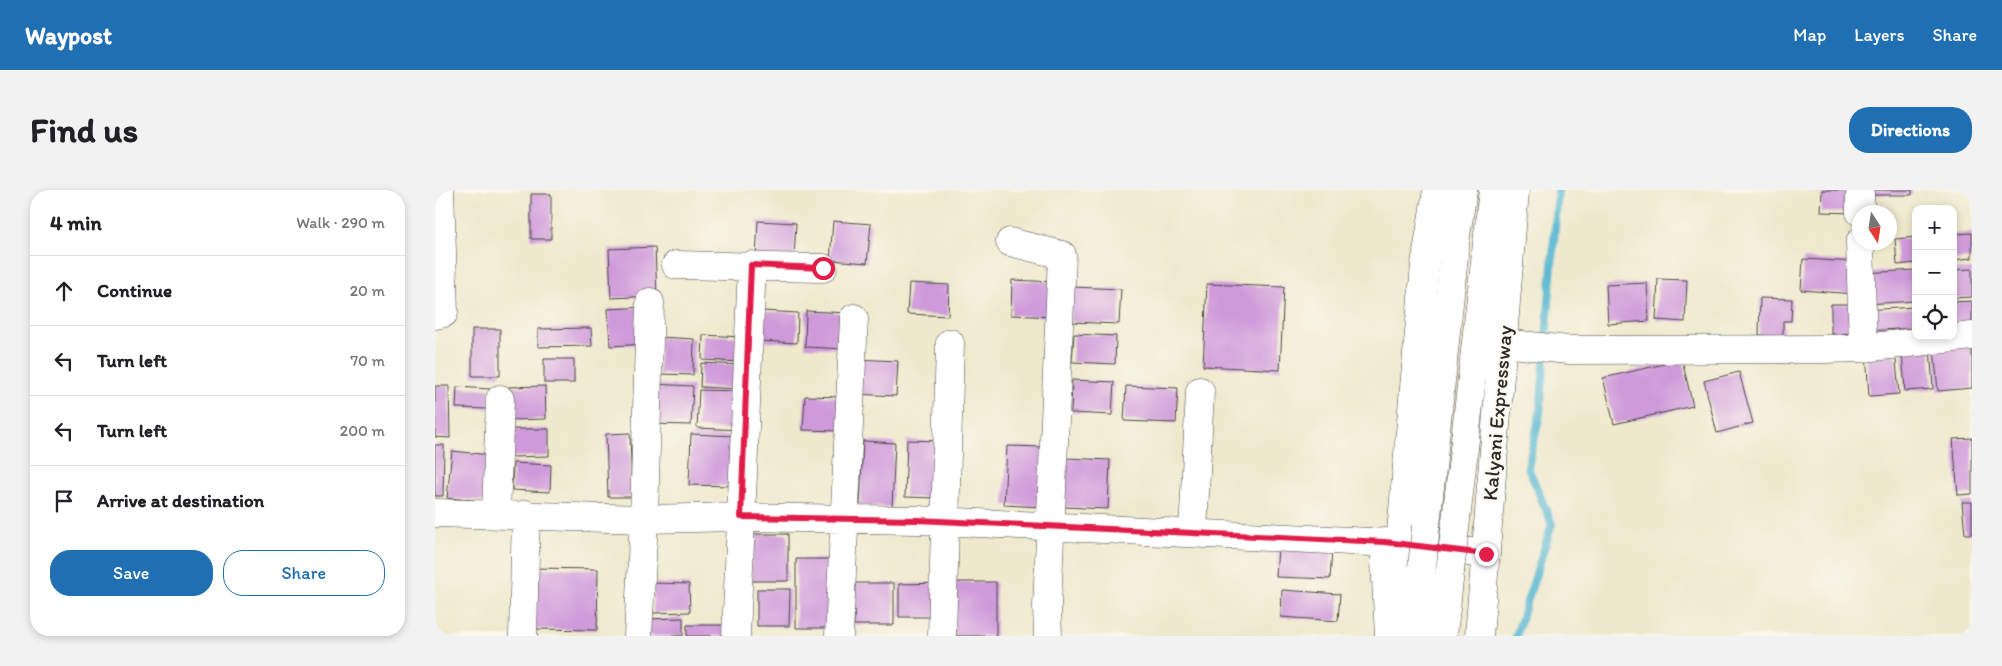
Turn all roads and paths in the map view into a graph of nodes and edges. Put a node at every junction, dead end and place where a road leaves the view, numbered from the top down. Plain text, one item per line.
1 (440, 190) edge
2 (1437, 190) edge
3 (1463, 190) edge
4 (1493, 190) edge
5 (1515, 190) edge
6 (1009, 242) dead end
7 (1860, 250) edge
8 (676, 265) dead end
9 (751, 265) junction
10 (823, 268) dead end
11 (650, 302) dead end
12 (435, 315) edge
13 (854, 318) dead end
14 (1972, 336) edge
15 (950, 343) dead end
16 (1515, 345) junction
17 (1863, 348) junction
18 (1200, 391) dead end
19 (500, 399) dead end
20 (435, 513) edge
21 (496, 514) junction
22 (526, 514) junction
23 (741, 517) junction
24 (644, 519) junction
25 (843, 519) junction
26 (946, 522) junction
27 (1050, 526) junction
28 (1193, 533) junction
29 (1392, 543) junction
30 (1486, 554) junction
31 (523, 636) edge
32 (638, 636) edge
33 (736, 636) edge
34 (839, 636) edge
35 (942, 636) edge
36 (1047, 636) edge
37 (1389, 636) edge
38 (1403, 636) edge
39 (1417, 636) edge
40 (1443, 636) edge
41 (1479, 636) edge

1 - 12 main road
2 - 29 main road
3 - 39 main road, bridge
4 - 40 main road, bridge
5 - 16 main road, Kalyani Expressway
6 - 27 main road
7 - 17 main road
8 - 9 main road
9 - 10 main road
9 - 23 main road
11 - 24 main road
13 - 25 main road
14 - 17 main road
15 - 26 main road
16 - 17 main road
16 - 30 main road, Kalyani Expressway
18 - 28 main road
19 - 21 main road
20 - 21 main road
21 - 22 main road
22 - 24 main road
22 - 31 main road
23 - 24 main road
23 - 25 main road
23 - 33 main road
24 - 32 main road
25 - 26 main road
25 - 34 main road
26 - 27 main road
26 - 35 main road
27 - 28 main road
27 - 36 main road
28 - 29 main road
29 - 30 main road
29 - 37 main road
29 - 38 main road
30 - 41 main road, Kalyani Expressway

